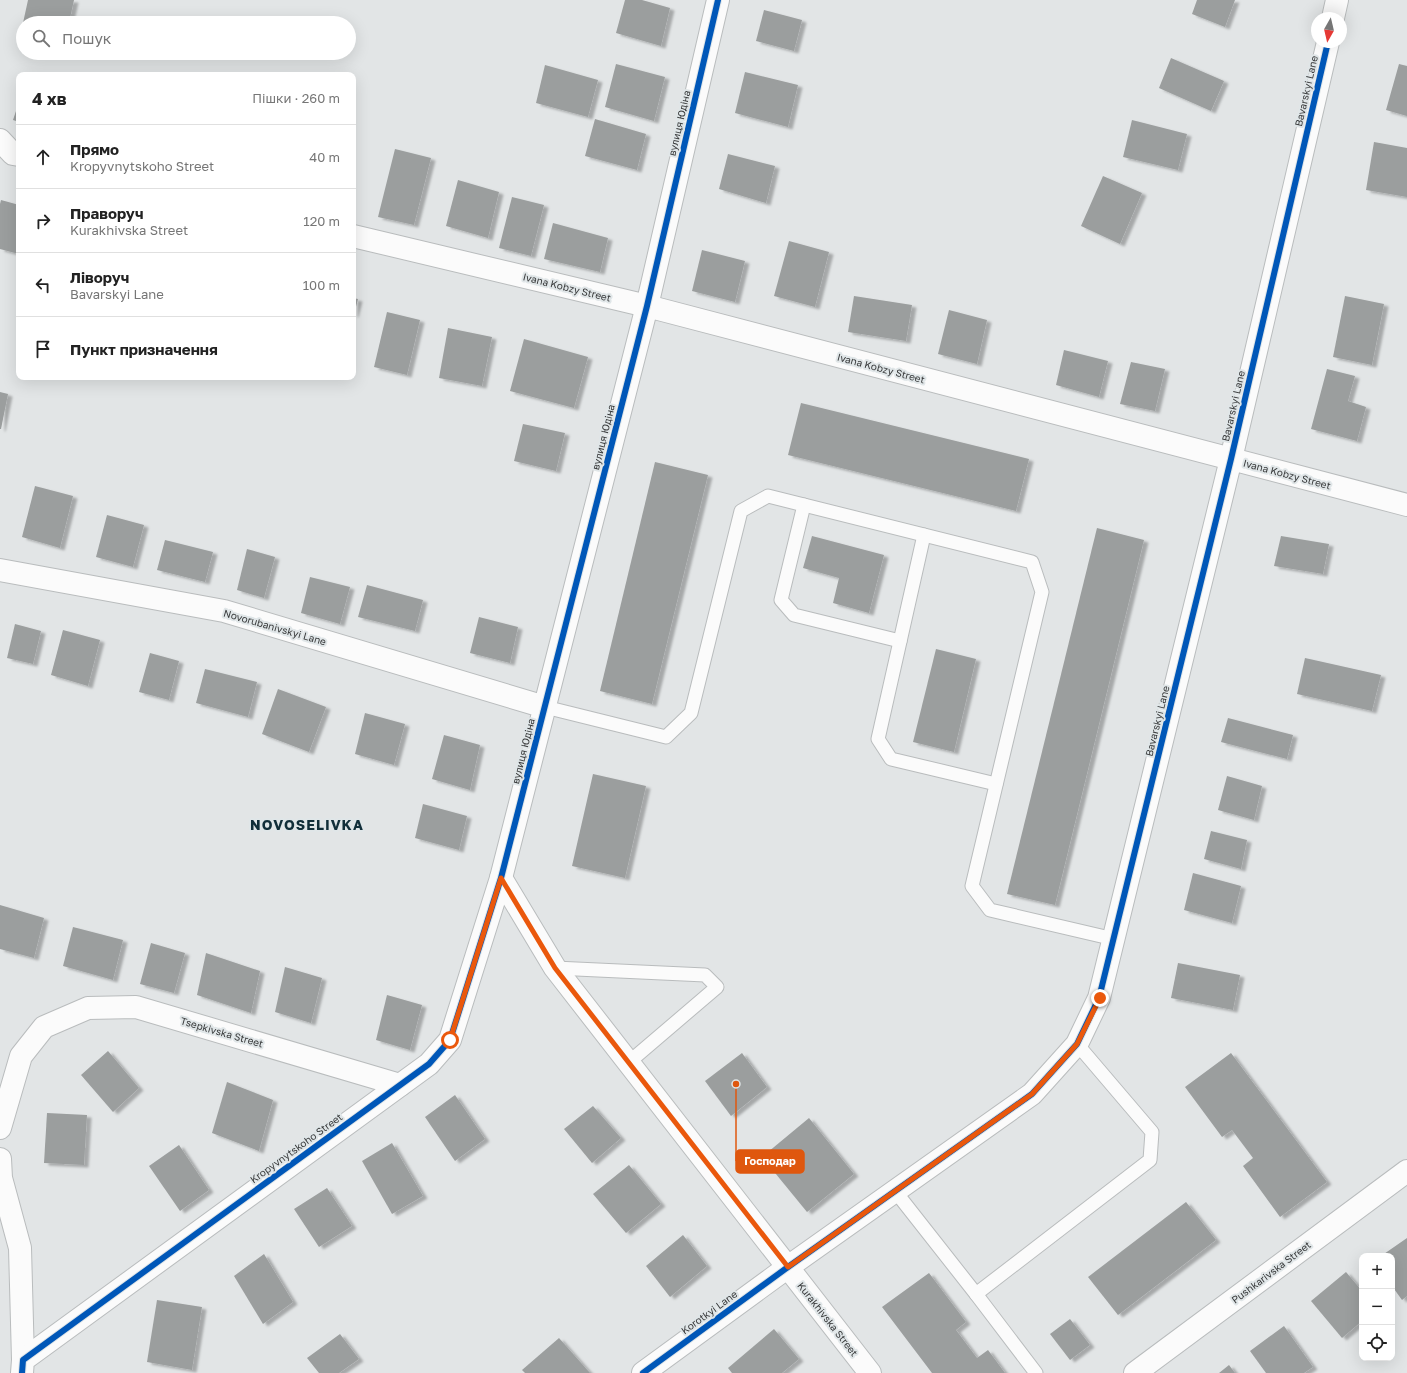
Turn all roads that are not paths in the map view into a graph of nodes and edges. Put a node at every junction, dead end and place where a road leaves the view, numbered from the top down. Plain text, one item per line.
1 (718, 0) edge
2 (1337, 0) edge
3 (1334, 12) edge
4 (1327, 48) edge
5 (0, 140) edge
6 (16, 154) edge
7 (356, 237) edge
8 (647, 306) junction
9 (1231, 459) junction
10 (804, 505) junction
11 (1407, 505) edge
12 (924, 535) junction
13 (0, 570) edge
14 (900, 641) junction
15 (544, 707) junction
16 (996, 784) junction
17 (501, 878) junction
18 (1114, 939) junction
19 (555, 968) junction
20 (1077, 1044) junction
21 (628, 1063) junction
22 (400, 1085) junction
23 (0, 1128) edge
24 (0, 1171) edge
25 (1407, 1171) edge
26 (895, 1191) junction
27 (788, 1267) junction
28 (976, 1294) junction
29 (22, 1366) edge
30 (643, 1373) edge
31 (870, 1373) edge
32 (1036, 1373) edge
33 (1135, 1373) edge

1 - 8 street, вулиця Юдіна
2 - 3 street
4 - 9 street, Bavarskyi Lane
5 - 6 street
7 - 8 street, Ivana Kobzy Street
8 - 9 street, Ivana Kobzy Street
8 - 15 street, вулиця Юдіна
9 - 11 street, Ivana Kobzy Street
9 - 18 street, Bavarskyi Lane
10 - 12 lane
10 - 14 lane
10 - 15 lane
12 - 14 lane
12 - 16 lane
13 - 15 street, Novorubanivskyi Lane
14 - 16 lane
15 - 17 street, вулиця Юдіна
16 - 18 lane
17 - 19 street, Kurakhivska Street
17 - 22 street, Kropyvnytskoho Street
18 - 20 street, Bavarskyi Lane
19 - 21 street, Kurakhivska Street
19 - 21 lane
20 - 26 street, Bavarskyi Lane
20 - 28 lane
21 - 27 street, Kurakhivska Street
22 - 23 street, Tsepkivska Street
22 - 29 street, Kropyvnytskoho Street
24 - 29 street
25 - 33 street, Pushkarivska Street
26 - 27 street, Bavarskyi Lane
26 - 28 lane
27 - 30 street, Korotkyi Lane
27 - 31 street, Kurakhivska Street
28 - 32 lane

